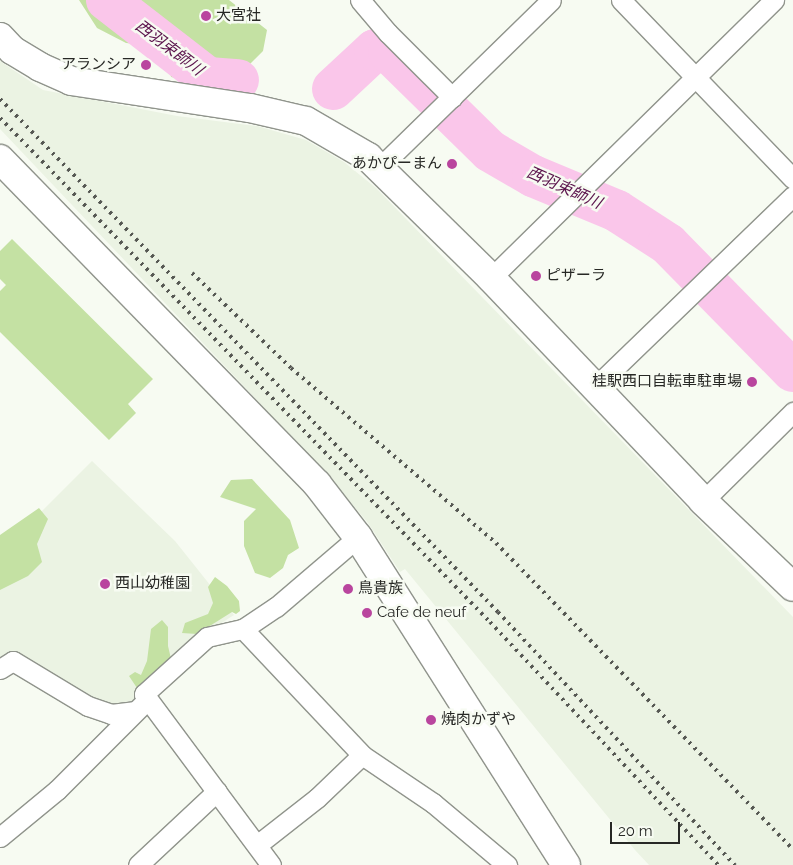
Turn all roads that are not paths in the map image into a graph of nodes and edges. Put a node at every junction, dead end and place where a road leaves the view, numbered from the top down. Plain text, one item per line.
1 (360, 0) edge
2 (551, 0) edge
3 (620, 0) edge
4 (774, 0) edge
5 (0, 37) edge
6 (694, 77) junction
7 (446, 104) junction
8 (0, 158) edge
9 (379, 168) junction
10 (793, 179) edge
11 (793, 196) edge
12 (491, 278) junction
13 (593, 389) junction
14 (793, 412) edge
15 (703, 501) junction
16 (358, 537) junction
17 (793, 587) edge
18 (243, 629) junction
19 (0, 669) edge
20 (141, 705) junction
21 (362, 755) junction
22 (217, 790) junction
23 (0, 837) edge
24 (257, 845) junction
25 (138, 865) edge
26 (271, 865) edge
27 (507, 865) edge
28 (566, 865) edge

1 - 7 street
2 - 7 street
3 - 6 street
4 - 6 street
5 - 9 street
6 - 10 street
6 - 12 street
7 - 9 street
8 - 16 street
9 - 12 street
11 - 13 street
12 - 13 street
13 - 15 street
14 - 15 street
15 - 17 street
16 - 18 street
16 - 28 street
18 - 20 street
18 - 21 street
19 - 20 street
20 - 22 street
20 - 23 street
21 - 24 street
21 - 27 street
22 - 24 street
22 - 25 street
24 - 26 street

